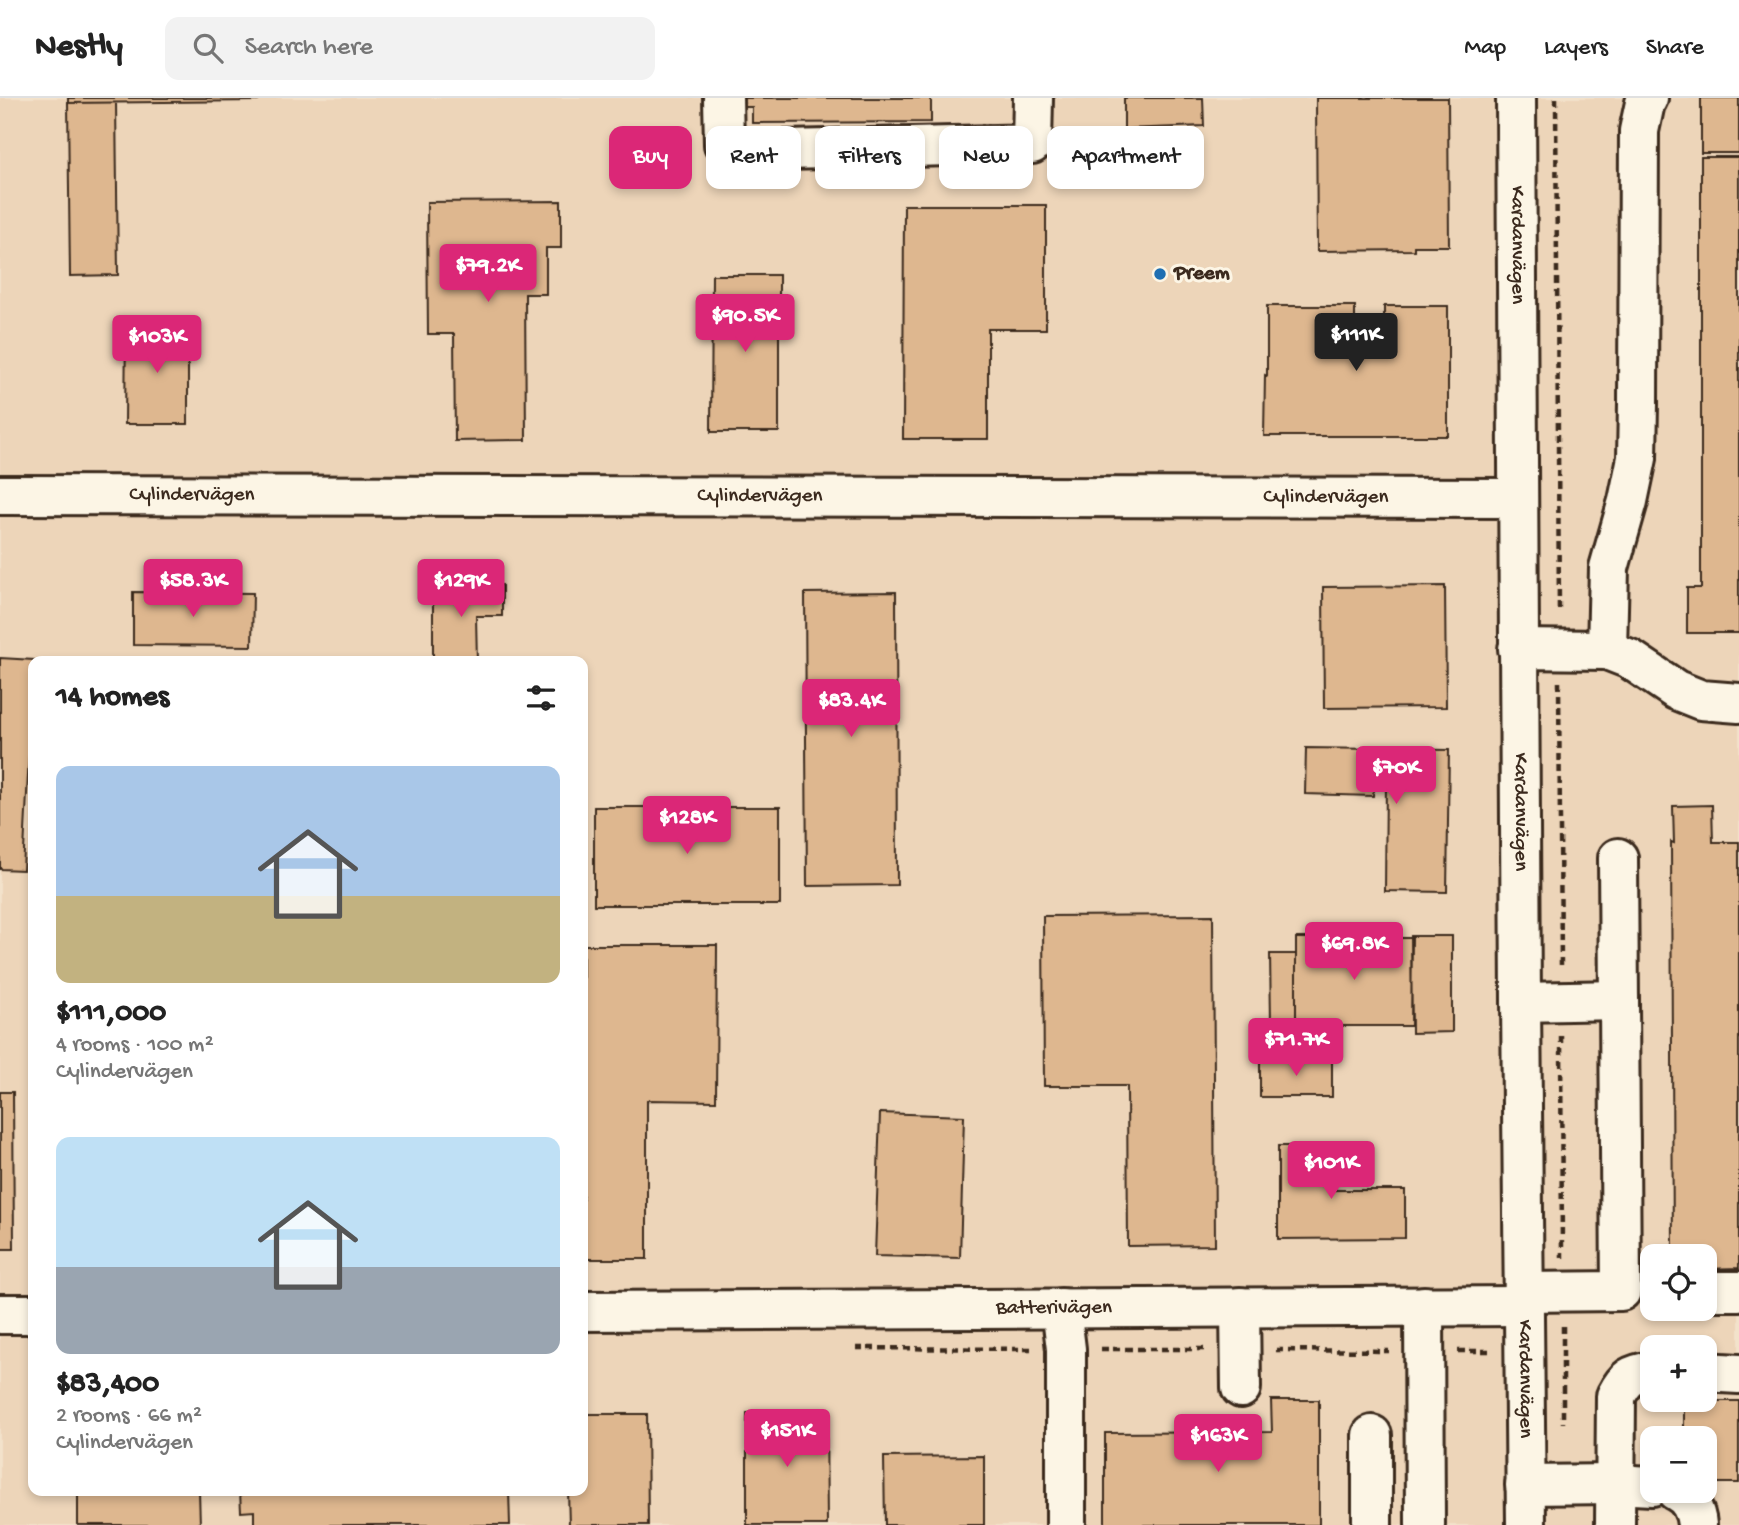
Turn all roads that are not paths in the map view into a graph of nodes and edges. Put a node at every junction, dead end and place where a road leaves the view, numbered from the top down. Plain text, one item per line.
1 (723, 98) edge
2 (1033, 98) edge
3 (1516, 98) edge
4 (1648, 98) edge
5 (0, 495) edge
6 (1517, 498) junction
7 (1518, 649) junction
8 (1607, 650) junction
9 (1739, 703) edge
10 (1618, 858) dead end
11 (1619, 1000) junction
12 (1521, 1002) junction
13 (1717, 1291) edge
14 (1739, 1291) edge
15 (1523, 1299) junction
16 (1424, 1306) junction
17 (1240, 1307) junction
18 (1061, 1308) junction
19 (588, 1311) edge
20 (0, 1314) edge
21 (28, 1314) edge
22 (1640, 1373) edge
23 (1717, 1373) edge
24 (1739, 1374) edge
25 (1241, 1388) dead end
26 (1372, 1435) dead end
27 (1615, 1484) junction
28 (1525, 1485) junction
29 (1640, 1485) edge
30 (1690, 1503) edge
31 (1372, 1524) edge
32 (1425, 1524) edge
33 (1066, 1525) edge
34 (1526, 1525) edge
35 (1615, 1525) edge
36 (1696, 1525) edge

1 - 2 street
3 - 6 street, Kardanvägen
4 - 8 street
5 - 6 street, Cylindervägen
6 - 7 street, Kardanvägen
7 - 8 street
7 - 12 street, Kardanvägen
8 - 9 street
10 - 11 street
11 - 12 street
11 - 15 street, Batterivägen
12 - 15 street, Kardanvägen
13 - 14 street
15 - 16 street, Batterivägen
15 - 28 street, Kardanvägen
16 - 17 street, Batterivägen
16 - 32 street
17 - 18 street, Batterivägen
17 - 25 street
18 - 19 street, Batterivägen
18 - 33 street
20 - 21 street
22 - 27 street
23 - 24 street
26 - 31 street
27 - 28 street
27 - 29 street
27 - 35 street
28 - 34 street, Kardanvägen
30 - 36 street
31 - 32 street

